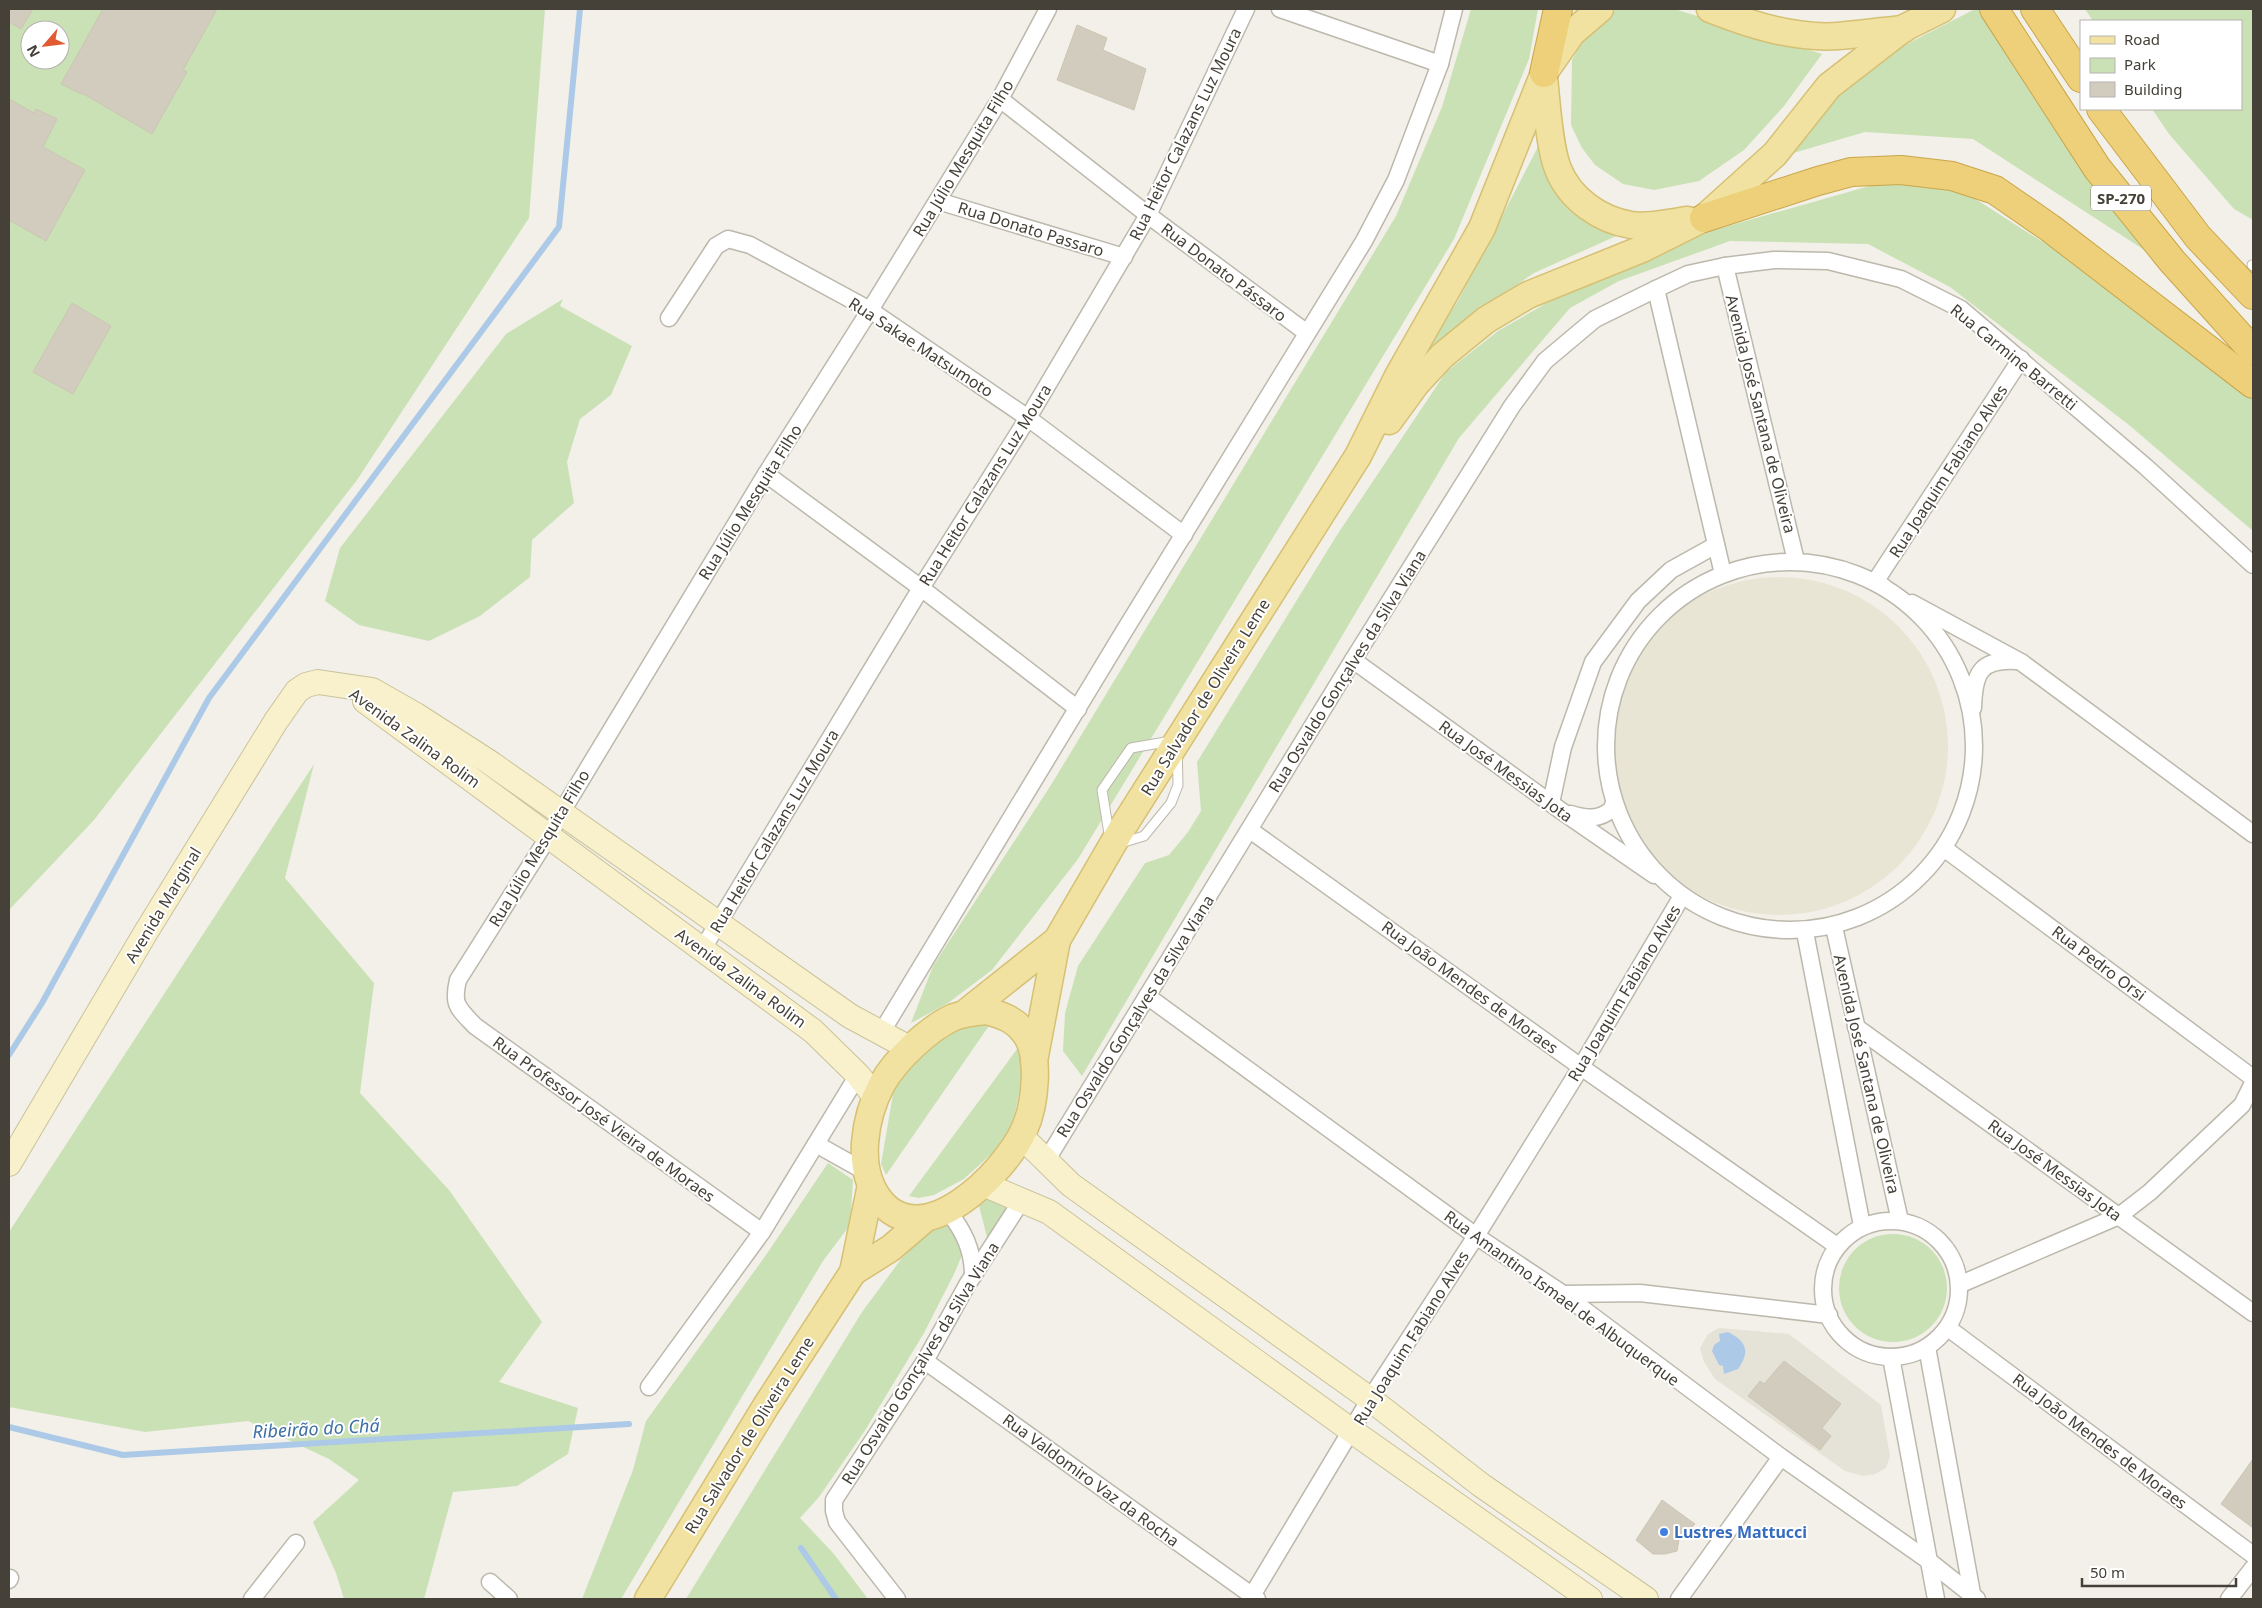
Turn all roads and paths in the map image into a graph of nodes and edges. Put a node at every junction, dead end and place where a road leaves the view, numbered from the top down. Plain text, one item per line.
1 (1048, 9) edge
2 (1246, 9) edge
3 (1280, 9) edge
4 (1454, 9) edge
5 (1558, 9) edge
6 (1600, 9) edge
7 (1710, 9) edge
8 (1942, 9) edge
9 (2036, 11) edge
10 (2000, 19) edge
11 (1904, 28) junction
12 (1440, 64) junction
13 (1544, 73) junction
14 (2080, 77) edge
15 (1000, 99) junction
16 (2102, 110) edge
17 (938, 201) junction
18 (1148, 215) junction
19 (1704, 218) junction
20 (2198, 237) junction
21 (1124, 257) junction
22 (2253, 265) edge
23 (1725, 266) junction
24 (1656, 289) junction
25 (2253, 295) edge
26 (870, 310) junction
27 (669, 318) dead end
28 (1307, 333) junction
29 (2253, 351) edge
30 (2022, 359) junction
31 (2253, 384) edge
32 (1028, 418) junction
33 (1358, 456) junction
34 (766, 474) junction
35 (1184, 535) junction
36 (1716, 545) junction
37 (1796, 561) junction
38 (2253, 565) edge
39 (1723, 574) junction
40 (1875, 582) junction
41 (921, 588) junction
42 (1352, 660) junction
43 (2021, 662) junction
44 (343, 685) junction
45 (1078, 709) junction
46 (1972, 722) junction
47 (1177, 740) junction
48 (1614, 802) junction
49 (1555, 806) junction
50 (561, 812) junction
51 (1250, 830) junction
52 (2253, 834) edge
53 (549, 836) junction
54 (1111, 846) junction
55 (1945, 849) junction
56 (1662, 880) junction
57 (1682, 896) junction
58 (718, 924) junction
59 (1834, 927) junction
60 (1805, 932) junction
61 (1057, 940) junction
62 (702, 950) junction
63 (454, 996) joint
64 (1147, 996) junction
65 (964, 1014) junction
66 (1856, 1027) junction
67 (881, 1033) junction
68 (911, 1049) junction
69 (1034, 1061) junction
70 (1581, 1067) junction
71 (858, 1076) junction
72 (2253, 1078) edge
73 (2253, 1083) edge
74 (876, 1098) junction
75 (1021, 1136) junction
76 (816, 1144) junction
77 (1046, 1161) junction
78 (9, 1164) edge
79 (869, 1178) junction
80 (983, 1184) junction
81 (1022, 1200) junction
82 (936, 1214) junction
83 (2119, 1216) junction
84 (1900, 1221) junction
85 (1862, 1226) junction
86 (762, 1232) junction
87 (1476, 1236) junction
88 (1837, 1246) junction
89 (853, 1272) junction
90 (973, 1276) junction
91 (1961, 1284) junction
92 (1563, 1294) junction
93 (2253, 1313) edge
94 (1829, 1315) junction
95 (1948, 1328) junction
96 (1927, 1347) junction
97 (1891, 1357) junction
98 (925, 1361) junction
99 (649, 1387) dead end
100 (1370, 1399) junction
101 (1352, 1431) junction
102 (1781, 1457) junction
103 (296, 1543) dead end
104 (2253, 1555) edge
105 (1929, 1561) junction
106 (2253, 1568) edge
107 (490, 1582) dead end
108 (1253, 1598) edge
109 (1974, 1598) edge
110 (252, 1599) edge
111 (509, 1599) edge
112 (648, 1599) edge
113 (897, 1599) edge
114 (1590, 1599) edge
115 (1646, 1599) edge
116 (1679, 1599) edge
117 (1936, 1599) edge
118 (2229, 1599) edge

1 - 15 street, Rua Júlio Mesquita Filho
2 - 18 street, Rua Heitor Calazans Luz Moura
3 - 12 street
4 - 12 street
5 - 13 highway
6 - 13 main road
7 - 11 main road
8 - 11 main road
9 - 14 highway
10 - 29 highway, SP-270
11 - 19 main road
12 - 28 street
13 - 19 main road
13 - 33 main road
15 - 17 street, Rua Júlio Mesquita Filho
15 - 18 street, Rua Donato Pássaro
16 - 20 highway, SP-270
17 - 21 street, Rua Donato Passaro
17 - 26 street, Rua Júlio Mesquita Filho
18 - 21 street, Rua Heitor Calazans Luz Moura
18 - 28 street, Rua Donato Pássaro
19 - 31 highway
19 - 33 main road
20 - 22 highway
20 - 25 highway, SP-270
21 - 32 street, Rua Heitor Calazans Luz Moura
23 - 24 street, Rua Osvaldo Gonçalves da Silva Viana
23 - 30 street, Rua Carmine Barretti
23 - 37 street, Avenida José Santana de Oliveira
24 - 36 street
24 - 42 street, Rua Osvaldo Gonçalves da Silva Viana
26 - 27 street, Rua Sakae Matsumoto
26 - 32 street, Rua Sakae Matsumoto
26 - 34 street, Rua Júlio Mesquita Filho
28 - 35 street
30 - 38 street, Rua Carmine Barretti
30 - 40 street, Rua Joaquim Fabiano Alves
32 - 35 street, Rua Sakae Matsumoto
32 - 41 street, Rua Heitor Calazans Luz Moura
33 - 47 main road, Rua Salvador de Oliveira Leme
34 - 41 street
34 - 50 street, Rua Júlio Mesquita Filho
35 - 45 street
36 - 39 street
36 - 49 street
37 - 39 street
37 - 40 street
39 - 48 street
40 - 43 street
40 - 46 street
41 - 45 street
41 - 58 street, Rua Heitor Calazans Luz Moura
42 - 49 street, Rua José Messias Jota
42 - 51 street, Rua Osvaldo Gonçalves da Silva Viana
43 - 46 street
43 - 52 street
44 - 50 main road, Avenida Zalina Rolim
44 - 53 main road, Avenida Zalina Rolim
44 - 78 main road, Avenida Marginal
45 - 67 street
46 - 55 street, Rua José Messias Jota
47 - 54 main road, Rua Salvador de Oliveira Leme
47 - 54 lane
48 - 49 street
48 - 56 street
49 - 56 street, Rua José Messias Jota
50 - 53 street, Rua Júlio Mesquita Filho
50 - 58 main road, Avenida Zalina Rolim
51 - 64 street, Rua Osvaldo Gonçalves da Silva Viana
51 - 70 street, Rua João Mendes de Moraes
53 - 62 main road, Avenida Zalina Rolim
53 - 63 street, Rua Júlio Mesquita Filho
54 - 61 main road, Rua Salvador de Oliveira Leme
55 - 59 street, Rua José Messias Jota
55 - 72 street, Rua Pedro Orsi
56 - 57 street, Rua José Messias Jota
57 - 60 street, Rua José Messias Jota
57 - 70 street, Rua Joaquim Fabiano Alves
58 - 62 street, Rua Heitor Calazans Luz Moura
58 - 67 main road, Avenida Zalina Rolim
59 - 60 street, Rua José Messias Jota
59 - 66 street, Avenida José Santana de Oliveira
60 - 85 street, Avenida José Santana de Oliveira
61 - 65 main road
61 - 69 main road
62 - 71 main road, Avenida Zalina Rolim
63 - 86 street, Rua Professor José Vieira de Moraes
64 - 77 street, Rua Osvaldo Gonçalves da Silva Viana
64 - 87 street, Rua Amantino Ismael de Albuquerque
65 - 68 main road
65 - 69 main road
66 - 83 street, Rua José Messias Jota
66 - 84 street, Avenida José Santana de Oliveira
67 - 68 main road, Avenida Zalina Rolim
68 - 74 main road
69 - 75 main road
70 - 87 street, Rua Joaquim Fabiano Alves
70 - 88 street, Rua João Mendes de Moraes
71 - 74 main road, Avenida Zalina Rolim
71 - 76 street
73 - 83 street
74 - 79 main road
75 - 77 main road
75 - 80 main road
76 - 79 street
76 - 86 street
77 - 100 main road
79 - 82 main road
79 - 89 main road
80 - 81 main road
80 - 82 main road
81 - 90 street, Rua Osvaldo Gonçalves da Silva Viana
81 - 101 main road
82 - 89 main road
82 - 90 street
83 - 91 street
83 - 93 street, Rua José Messias Jota
84 - 85 street
84 - 91 street
85 - 88 street
86 - 99 street
87 - 92 street, Rua Amantino Ismael de Albuquerque
87 - 100 street, Rua Joaquim Fabiano Alves
88 - 94 street
89 - 112 main road, Rua Salvador de Oliveira Leme
90 - 98 street, Rua Osvaldo Gonçalves da Silva Viana
91 - 95 street
92 - 94 street
92 - 102 street, Rua Amantino Ismael de Albuquerque
94 - 97 street
95 - 96 street
95 - 104 street, Rua João Mendes de Moraes
96 - 97 street
96 - 109 street
97 - 105 street
98 - 108 street, Rua Valdomiro Vaz da Rocha
98 - 113 street, Rua Osvaldo Gonçalves da Silva Viana
100 - 101 street, Rua Joaquim Fabiano Alves
100 - 115 main road
101 - 108 street, Rua Joaquim Fabiano Alves
101 - 114 main road
102 - 105 street, Rua Amantino Ismael de Albuquerque
102 - 116 street
103 - 110 street
105 - 109 street, Rua Amantino Ismael de Albuquerque
105 - 117 street
106 - 118 street
107 - 111 street

